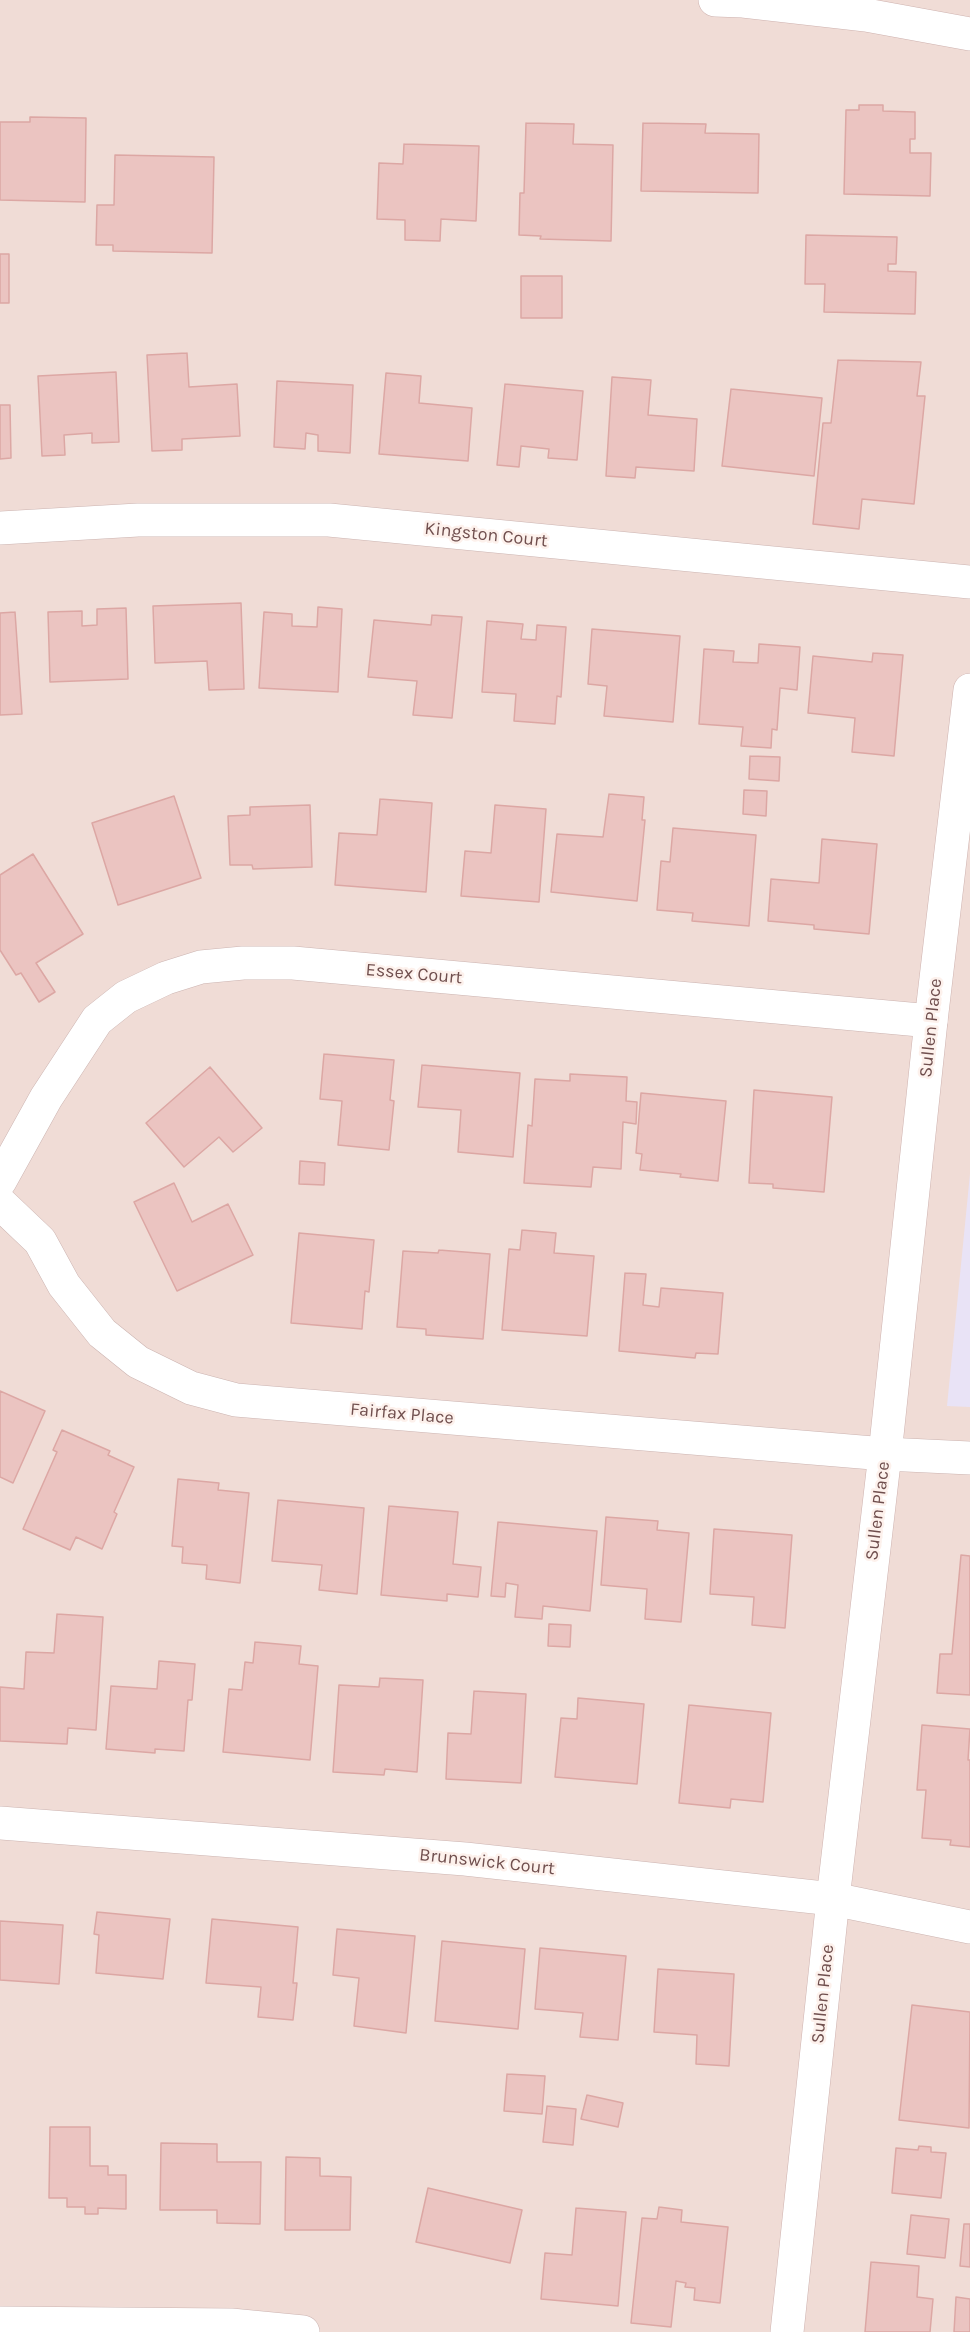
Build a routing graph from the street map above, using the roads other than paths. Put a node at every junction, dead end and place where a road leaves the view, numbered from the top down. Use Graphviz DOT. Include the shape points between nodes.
graph roads {
  1 [pos="714,0"];
  2 [pos="970,34"];
  3 [pos="0,528"];
  4 [pos="970,582"];
  5 [pos="970,690"];
  6 [pos="931,1021"];
  7 [pos="0,1181"];
  8 [pos="0,1203"];
  9 [pos="885,1454"];
  10 [pos="970,1458"];
  11 [pos="0,1823"];
  12 [pos="833,1899"];
  13 [pos="970,1927"];
  14 [pos="0,2323"];
  15 [pos="303,2332"];
  16 [pos="787,2332"];
  1 -- 2 [label="street" via="866,15"];
  3 -- 4 [label="street, Kingston Court" via="138,520 329,520"];
  5 -- 6 [label="street, Sullen Place"];
  6 -- 7 [label="street, Essex Court" via="293,963 201,967 126,997 97,1020 46,1098"];
  6 -- 9 [label="street, Sullen Place"];
  8 -- 9 [label="street, Fairfax Place" via="40,1241 64,1286 102,1333 138,1362 191,1388 236,1400 295,1406"];
  9 -- 10 [label="street, Fairfax Place"];
  9 -- 12 [label="street, Sullen Place"];
  11 -- 12 [label="street, Brunswick Court" via="465,1859"];
  12 -- 13 [label="street, Brunswick Court"];
  12 -- 16 [label="street, Sullen Place"];
  14 -- 15 [label="street" via="231,2325"];
}
